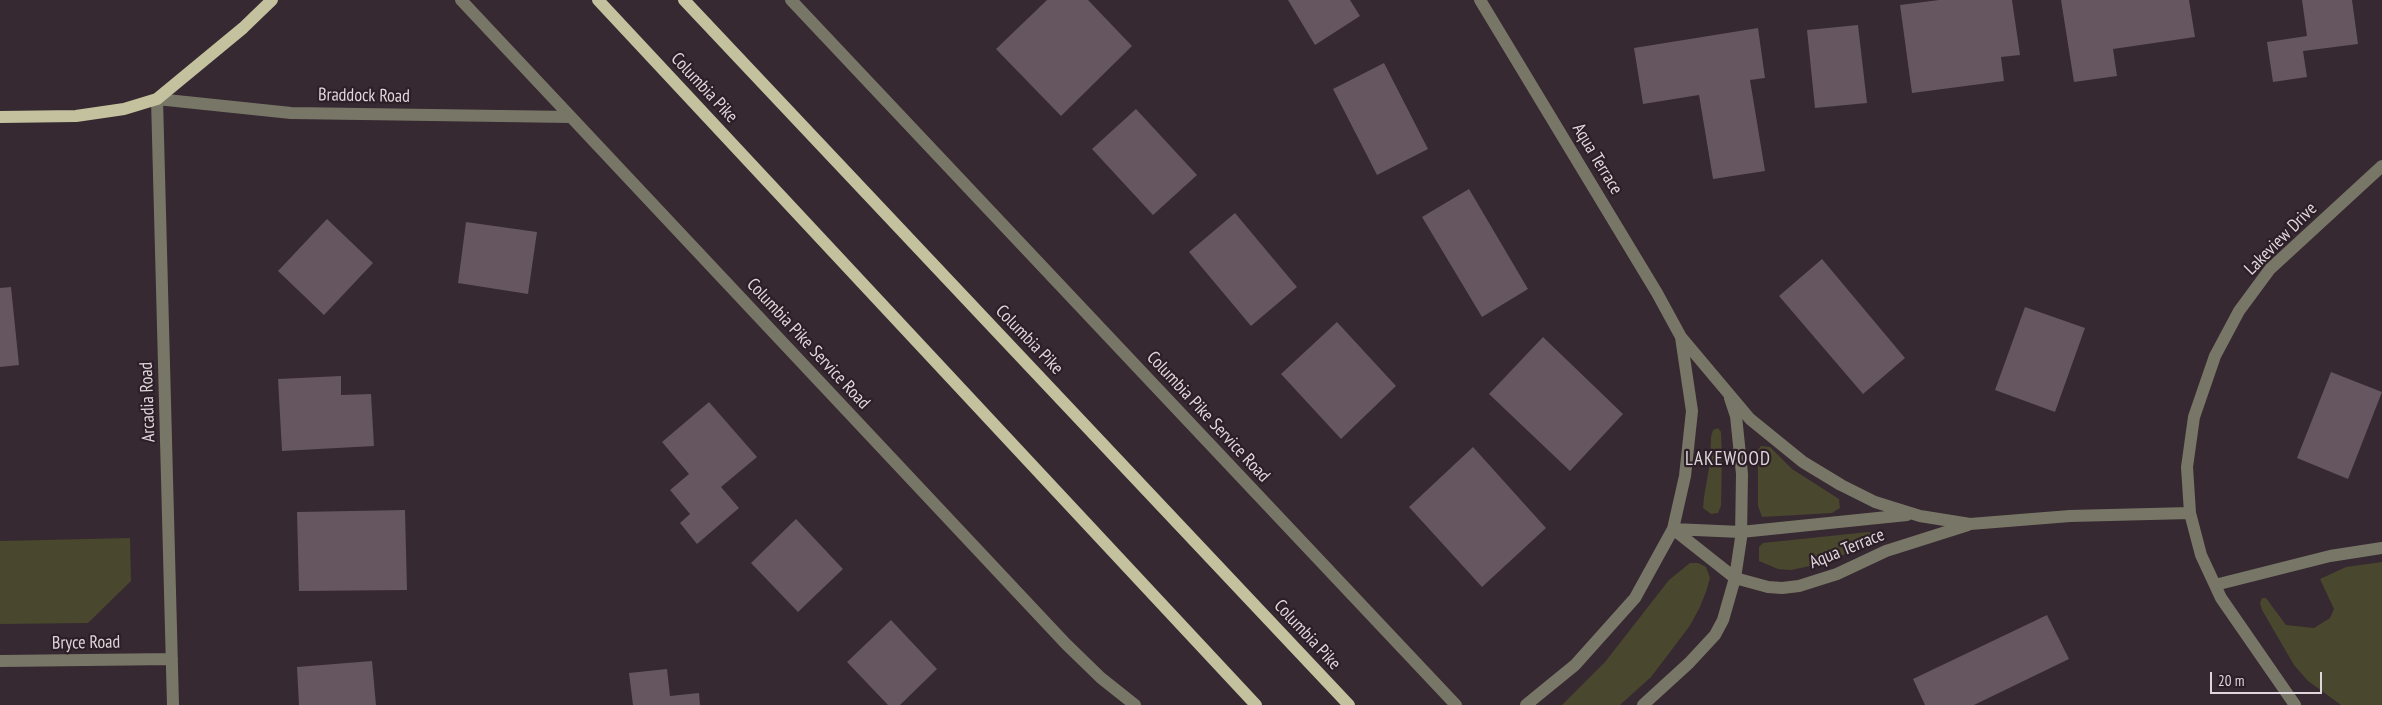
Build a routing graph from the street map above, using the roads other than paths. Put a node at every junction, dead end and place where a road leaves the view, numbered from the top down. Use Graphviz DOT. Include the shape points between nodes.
graph roads {
  1 [pos="272,0"];
  2 [pos="461,0"];
  3 [pos="598,0"];
  4 [pos="684,0"];
  5 [pos="791,0"];
  6 [pos="1480,0"];
  7 [pos="157,99"];
  8 [pos="0,117"];
  9 [pos="571,117"];
  10 [pos="2382,166"];
  11 [pos="1681,337"];
  12 [pos="1729,393"];
  13 [pos="2190,513"];
  14 [pos="1912,514"];
  15 [pos="1970,524"];
  16 [pos="1673,529"];
  17 [pos="1741,532"];
  18 [pos="2382,548"];
  19 [pos="1735,578"];
  20 [pos="2215,585"];
  21 [pos="172,659"];
  22 [pos="0,661"];
  23 [pos="173,705"];
  24 [pos="1135,705"];
  25 [pos="1256,705"];
  26 [pos="1349,705"];
  27 [pos="1456,705"];
  28 [pos="1526,705"];
  29 [pos="1643,705"];
  30 [pos="2295,705"];
  1 -- 7 [label="main road, Braddock Road"];
  2 -- 9 [label="street, Columbia Pike Service Road"];
  3 -- 25 [label="main road, Columbia Pike"];
  4 -- 26 [label="main road, Columbia Pike"];
  5 -- 27 [label="street, Columbia Pike Service Road"];
  6 -- 11 [label="street, Aqua Terrace" via="1658,293"];
  7 -- 8 [label="main road, Braddock Road" via="124,109 76,116"];
  7 -- 9 [label="street, Braddock Road" via="291,113"];
  7 -- 21 [label="street, Arcadia Road"];
  9 -- 24 [label="street, Columbia Pike Service Road" via="1066,644"];
  10 -- 13 [label="street, Lakeview Drive" via="2270,269 2239,311 2215,356 2194,417 2187,467"];
  11 -- 12 [label="street, Aqua Terrace"];
  11 -- 16 [label="street, Aqua Terrace" via="1692,410 1685,476"];
  12 -- 14 [label="street, Aqua Terrace" via="1750,419 1803,462 1875,502"];
  12 -- 17 [label="street, Aqua Terrace" via="1736,416 1742,474"];
  13 -- 15 [label="street, Aqua Terrace" via="2070,516"];
  13 -- 20 [label="street, Lakeview Drive" via="2201,555"];
  14 -- 15 [label="street, Aqua Terrace"];
  14 -- 17 [label="street, Aqua Terrace"];
  15 -- 19 [label="street, Aqua Terrace" via="1886,551 1837,574 1799,586 1768,587"];
  16 -- 17 [label="street, Aqua Terrace"];
  16 -- 19 [label="street, Aqua Terrace"];
  16 -- 28 [label="street, Aqua Terrace" via="1636,598 1575,666"];
  17 -- 19 [label="street, Aqua Terrace"];
  18 -- 20 [label="street" via="2330,556"];
  19 -- 29 [label="street, Aqua Terrace" via="1723,620 1715,634 1690,663"];
  20 -- 30 [label="street, Lakeview Drive"];
  21 -- 22 [label="street, Bryce Road"];
  21 -- 23 [label="street, Arcadia Road"];
}
